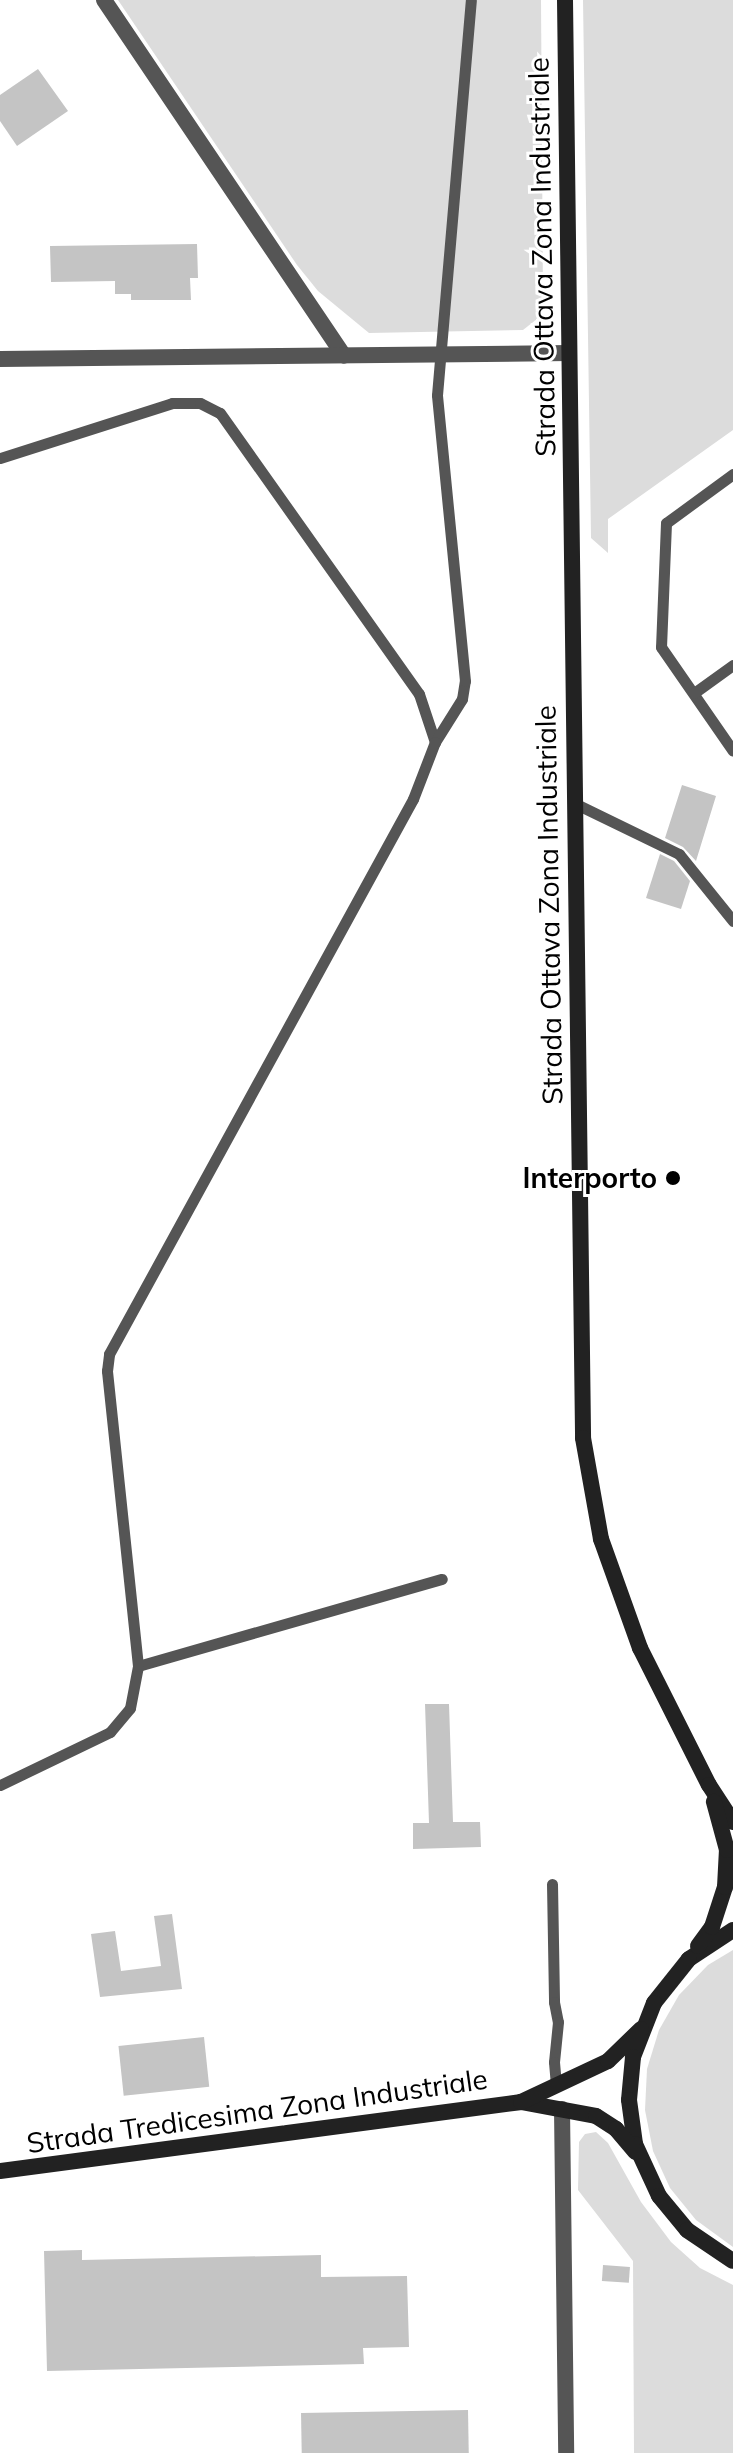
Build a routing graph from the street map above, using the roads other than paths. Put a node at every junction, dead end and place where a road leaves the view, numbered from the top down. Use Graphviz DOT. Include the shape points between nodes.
graph roads {
  1 [pos="104,0"];
  2 [pos="471,0"];
  3 [pos="565,0"];
  4 [pos="569,353"];
  5 [pos="441,355"];
  6 [pos="344,356"];
  7 [pos="0,359"];
  8 [pos="0,458"];
  9 [pos="733,474"];
  10 [pos="733,665"];
  11 [pos="694,693"];
  12 [pos="435,742"];
  13 [pos="733,751"];
  14 [pos="574,803"];
  15 [pos="733,921"];
  16 [pos="442,1579"];
  17 [pos="138,1666"];
  18 [pos="0,1785"];
  19 [pos="709,1785"];
  20 [pos="733,1822"];
  21 [pos="552,1884"];
  22 [pos="733,1930"];
  23 [pos="689,1959"];
  24 [pos="641,2029"];
  25 [pos="556,2086"];
  26 [pos="521,2102"];
  27 [pos="562,2109"];
  28 [pos="640,2157"];
  29 [pos="0,2171"];
  30 [pos="733,2261"];
  31 [pos="566,2453"];
  1 -- 6 [label="street"];
  2 -- 5 [label="lane"];
  3 -- 4 [label="main road, Strada Ottava Zona Industriale"];
  4 -- 5 [label="street"];
  4 -- 14 [label="main road, Strada Ottava Zona Industriale"];
  5 -- 6 [label="street"];
  5 -- 12 [label="lane" via="437,395 465,681 462,699"];
  6 -- 7 [label="street"];
  8 -- 12 [label="lane" via="172,403 200,403 220,413 419,694"];
  9 -- 11 [label="lane" via="666,523 661,647"];
  10 -- 11 [label="lane"];
  11 -- 13 [label="lane"];
  12 -- 17 [label="lane" via="413,799 109,1354"];
  14 -- 15 [label="lane" via="679,854"];
  14 -- 19 [label="main road, Strada Ottava Zona Industriale" via="583,1438 601,1539 630,1621"];
  16 -- 17 [label="lane"];
  17 -- 18 [label="lane" via="130,1708 110,1732"];
  19 -- 20 [label="main road"];
  19 -- 23 [label="main road" via="727,1850 725,1887 712,1927"];
  21 -- 25 [label="lane"];
  22 -- 23 [label="main road"];
  23 -- 24 [label="main road" via="661,1991"];
  24 -- 25 [label="main road" via="608,2061"];
  24 -- 28 [label="main road" via="629,2100"];
  25 -- 26 [label="main road"];
  26 -- 27 [label="main road"];
  26 -- 29 [label="main road, Strada Tredicesima Zona Industriale"];
  27 -- 28 [label="main road" via="606,2122"];
  27 -- 31 [label="street"];
  28 -- 30 [label="main road" via="676,2219"];
}
